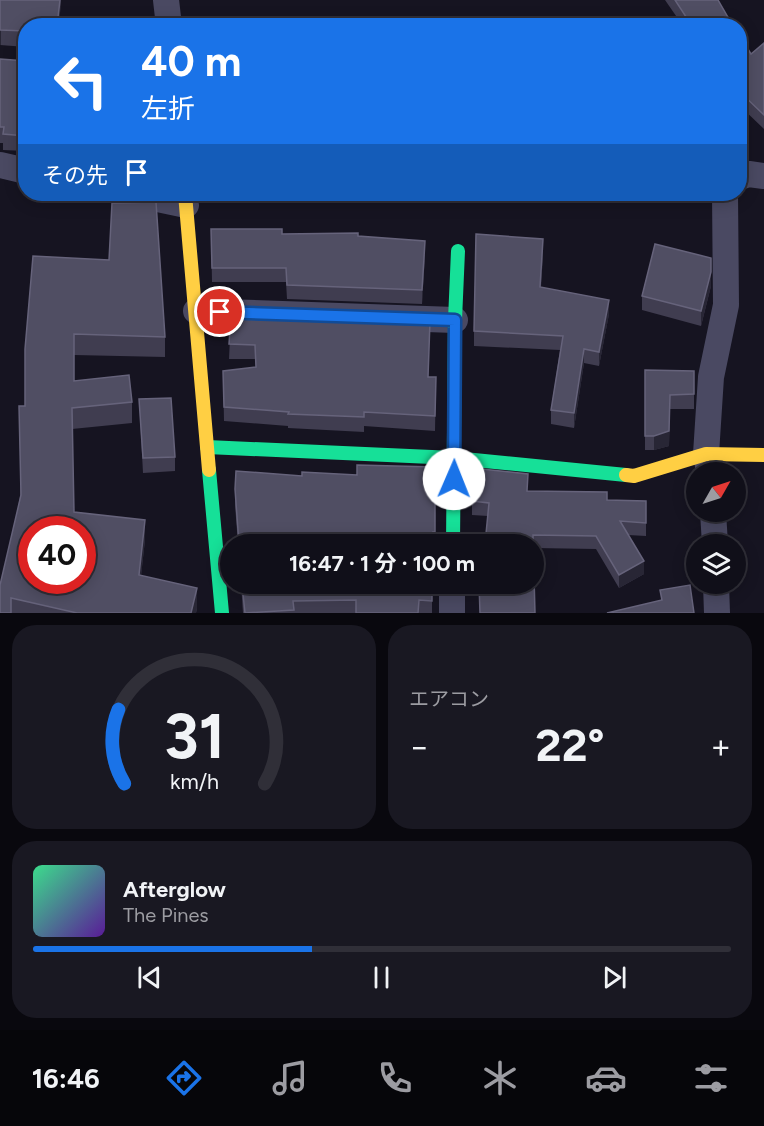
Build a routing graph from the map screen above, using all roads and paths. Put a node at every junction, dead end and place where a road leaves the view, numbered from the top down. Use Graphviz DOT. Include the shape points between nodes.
graph roads {
  1 [pos="166,0"];
  2 [pos="168,18"];
  3 [pos="0,165"];
  4 [pos="18,169"];
  5 [pos="747,175"];
  6 [pos="764,176"];
  7 [pos="186,201"];
  8 [pos="725,201"];
  9 [pos="458,251"];
  10 [pos="196,312"];
  11 [pos="455,320"];
  12 [pos="207,447"];
  13 [pos="764,455"];
  14 [pos="454,458"];
  15 [pos="707,462"];
  16 [pos="714,462"];
  17 [pos="686,467"];
  18 [pos="453,534"];
  19 [pos="452,594"];
  20 [pos="716,594"];
  21 [pos="222,613"];
  22 [pos="452,613"];
  23 [pos="717,613"];
  1 -- 2 [label="street"];
  3 -- 4 [label="street"];
  5 -- 6 [label="street"];
  7 -- 10 [label="street"];
  8 -- 15 [label="street" via="726,305 711,377"];
  9 -- 11 [label="street"];
  10 -- 11 [label="street"];
  10 -- 12 [label="street"];
  11 -- 14 [label="street"];
  12 -- 14 [label="street"];
  12 -- 21 [label="street"];
  13 -- 16 [label="street"];
  14 -- 17 [label="street" via="634,476"];
  14 -- 18 [label="street"];
  19 -- 22 [label="street"];
  20 -- 23 [label="street"];
}
